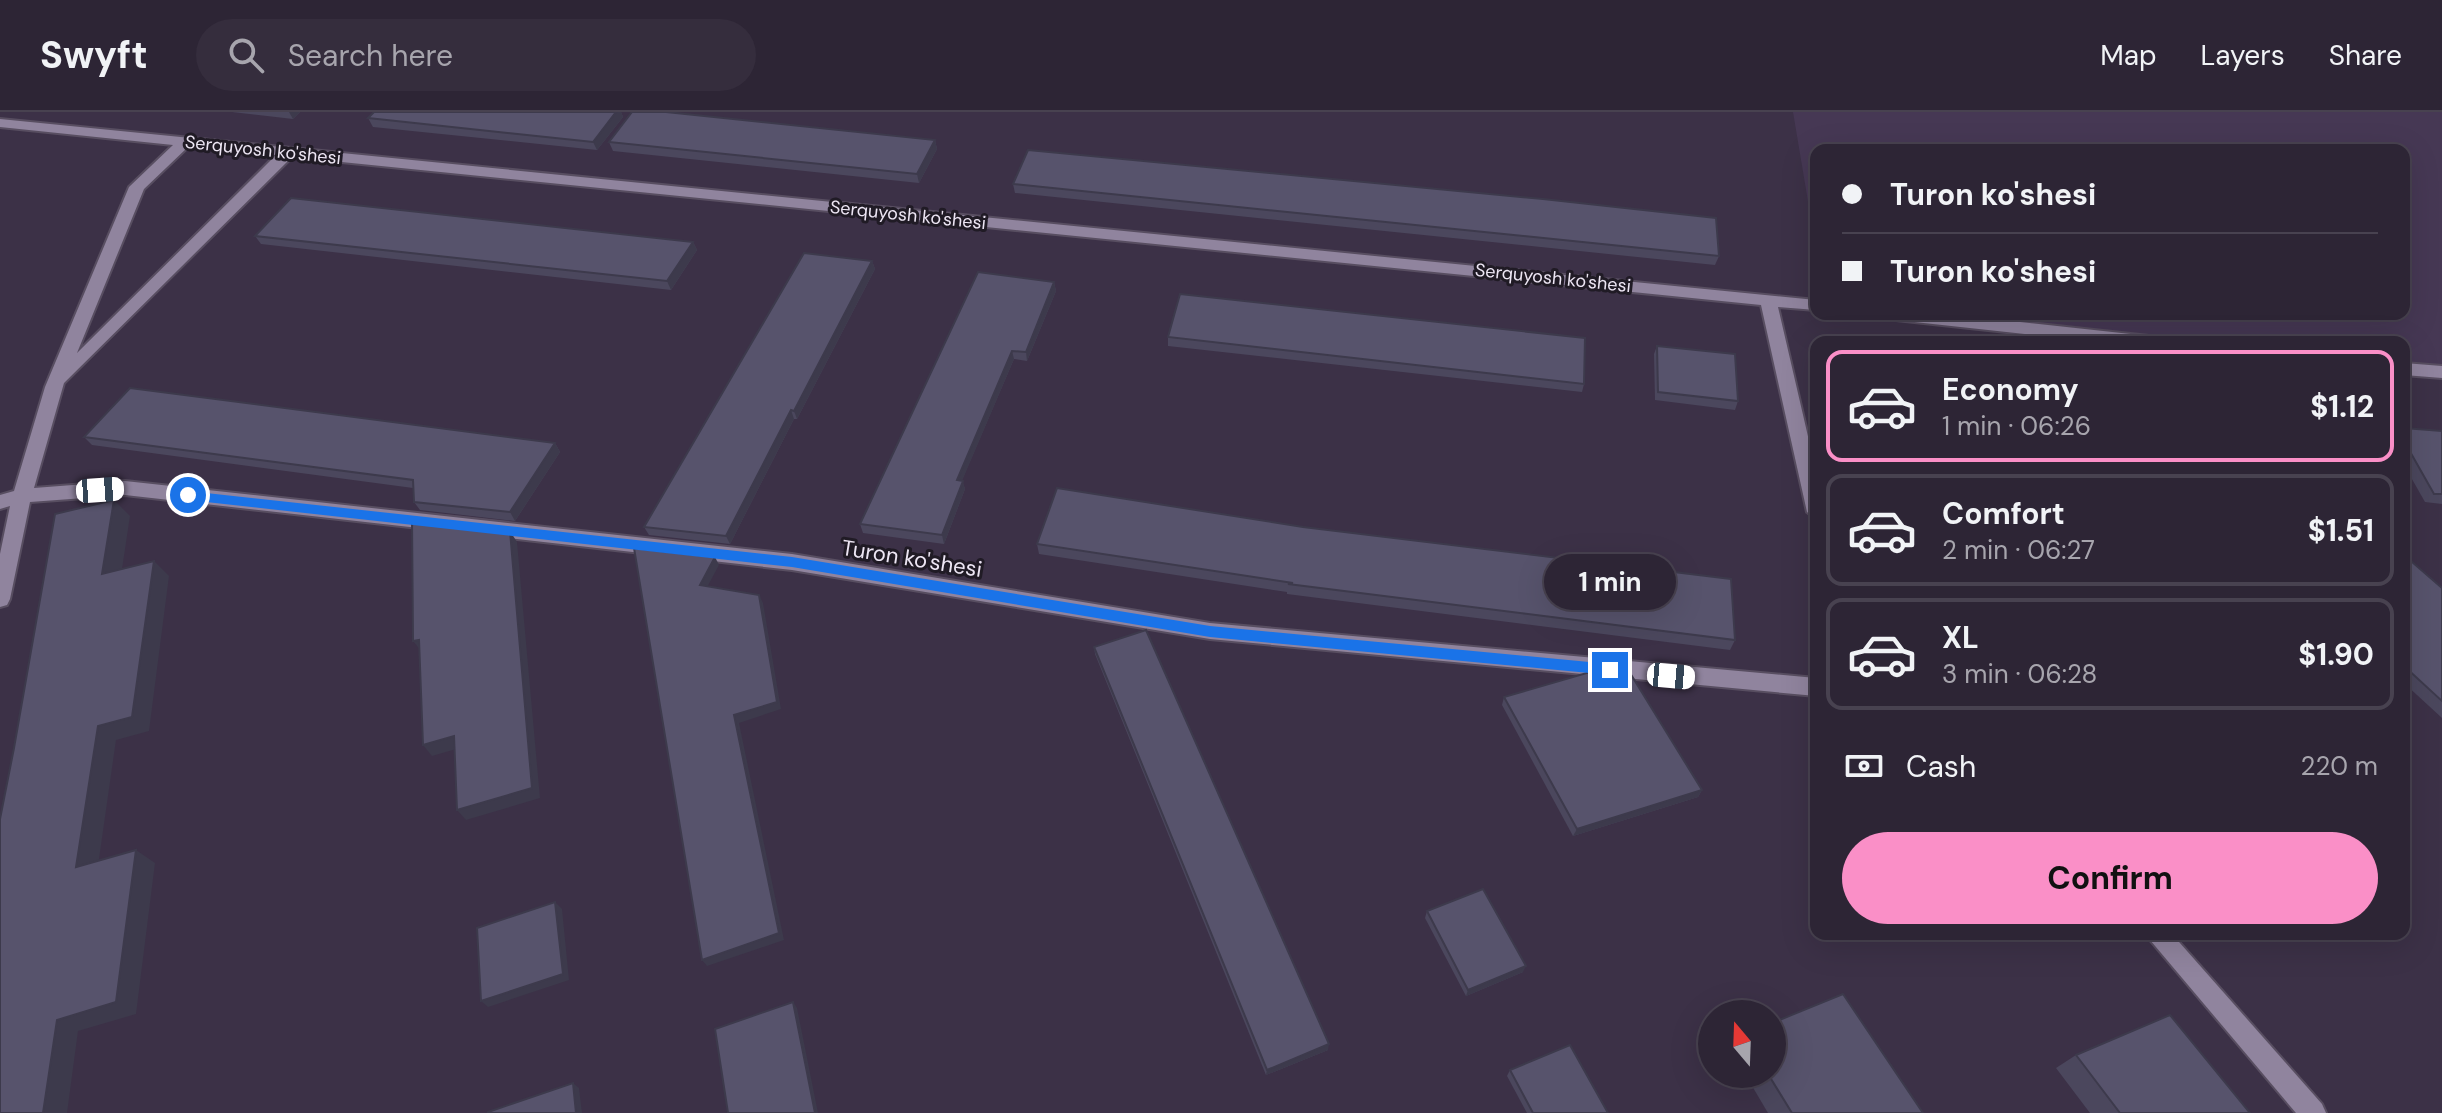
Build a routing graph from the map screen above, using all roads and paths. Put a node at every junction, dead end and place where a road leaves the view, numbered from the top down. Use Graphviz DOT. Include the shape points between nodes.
graph roads {
  1 [pos="0,123"];
  2 [pos="185,142"];
  3 [pos="288,152"];
  4 [pos="1768,300"];
  5 [pos="1810,304"];
  6 [pos="1950,320"];
  7 [pos="2095,336"];
  8 [pos="2410,369"];
  9 [pos="2442,372"];
  10 [pos="54,387"];
  11 [pos="1810,486"];
  12 [pos="22,496"];
  13 [pos="0,502"];
  14 [pos="0,599"];
  15 [pos="1810,686"];
  16 [pos="2162,940"];
  17 [pos="2313,1113"];
  1 -- 2 [label="street, Serquyosh ko'shesi"];
  2 -- 3 [label="street, Serquyosh ko'shesi"];
  2 -- 10 [label="street" via="137,187"];
  3 -- 4 [label="street, Serquyosh ko'shesi"];
  3 -- 10 [label="street"];
  4 -- 5 [label="street, Serquyosh ko'shesi"];
  4 -- 11 [label="street"];
  6 -- 7 [label="street"];
  8 -- 9 [label="street"];
  10 -- 12 [label="street"];
  12 -- 13 [label="street, Turon ko'shesi"];
  12 -- 14 [label="street"];
  12 -- 15 [label="street, Turon ko'shesi" via="125,488 792,562 1210,631"];
  16 -- 17 [label="street"];
}
